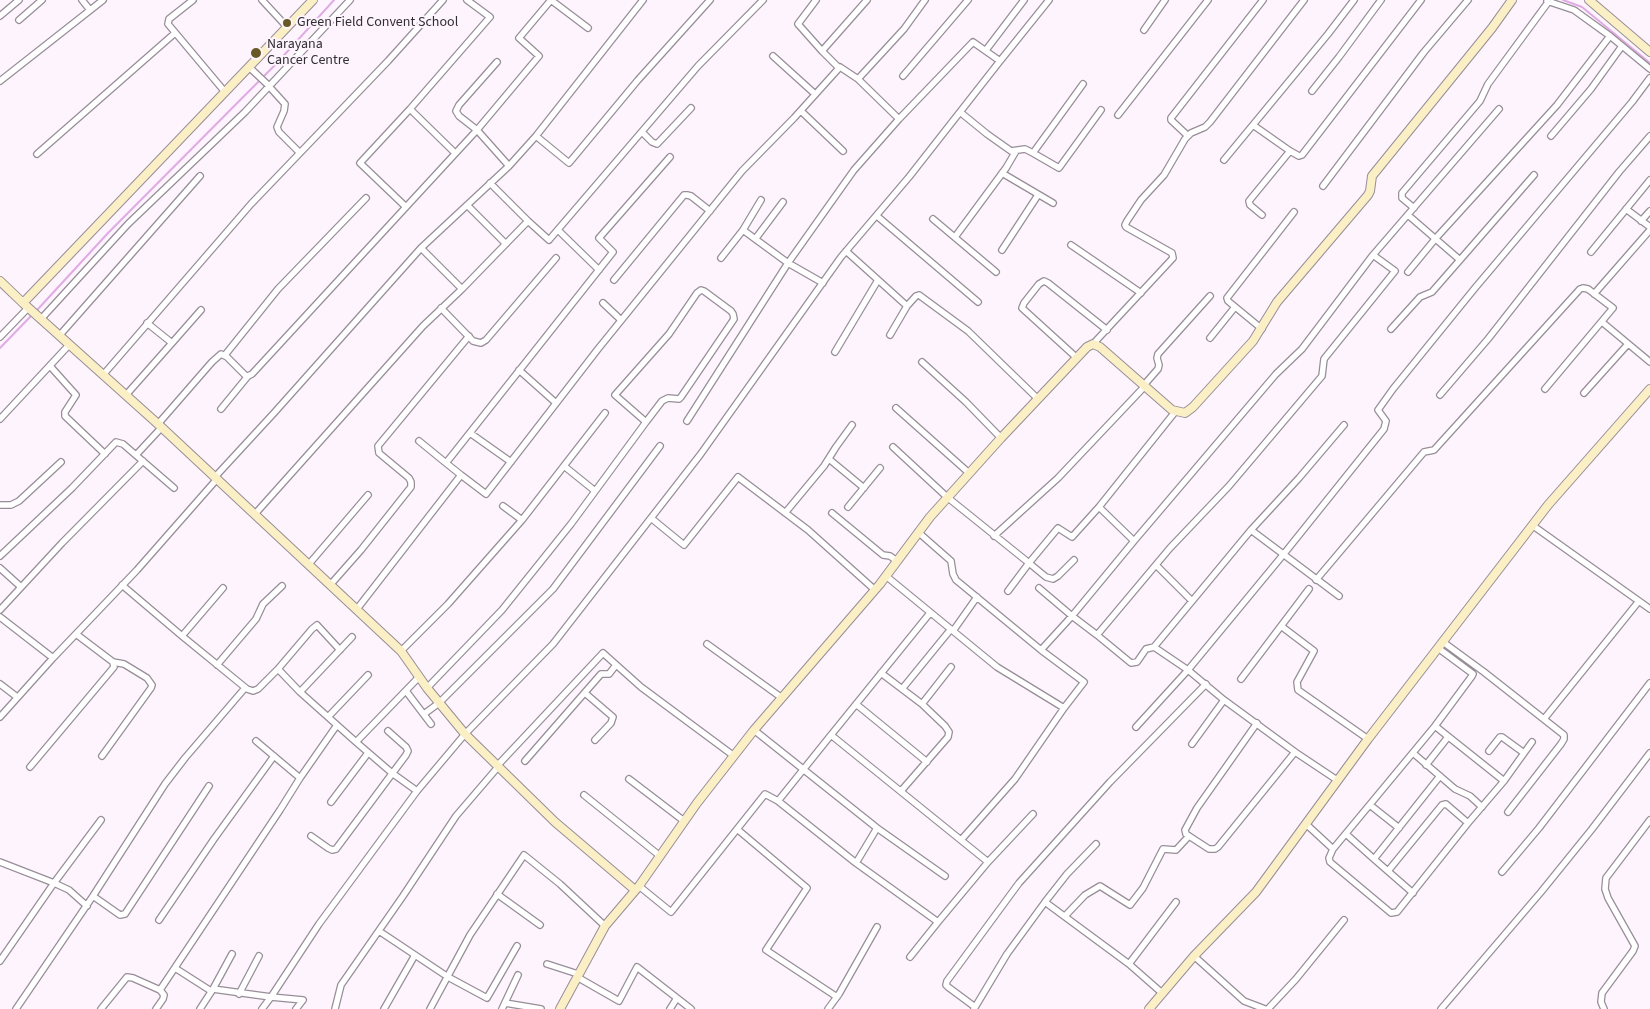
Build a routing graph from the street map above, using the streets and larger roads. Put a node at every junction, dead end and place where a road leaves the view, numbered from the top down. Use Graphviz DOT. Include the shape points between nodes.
graph roads {
  1 [pos="19,0"];
  2 [pos="42,0"];
  3 [pos="82,0"];
  4 [pos="103,0"];
  5 [pos="193,0"];
  6 [pos="262,0"];
  7 [pos="313,0"];
  8 [pos="350,0"];
  9 [pos="443,0"];
  10 [pos="468,0"];
  11 [pos="551,0"];
  12 [pos="643,0"];
  13 [pos="710,0"];
  14 [pos="763,0"];
  15 [pos="816,0"];
  16 [pos="867,0"];
  17 [pos="925,0"];
  18 [pos="968,0"];
  19 [pos="1024,0"];
  20 [pos="1049,0"];
  21 [pos="1165,0"];
  22 [pos="1208,0"];
  23 [pos="1262,0"];
  24 [pos="1304,0"];
  25 [pos="1354,0"];
  26 [pos="1381,0"];
  27 [pos="1421,0"];
  28 [pos="1468,0"];
  29 [pos="1512,0"];
  30 [pos="1547,0"];
  31 [pos="1590,0"];
  32 [pos="90,10"];
  33 [pos="0,16"];
  34 [pos="19,20"];
  35 [pos="288,27"];
  36 [pos="588,28"];
  37 [pos="1144,30"];
  38 [pos="175,33"];
  39 [pos="1610,36"];
  40 [pos="1622,46"];
  41 [pos="822,50"];
  42 [pos="986,50"];
  43 [pos="1650,52"];
  44 [pos="773,56"];
  45 [pos="1000,60"];
  46 [pos="497,62"];
  47 [pos="249,67"];
  48 [pos="839,68"];
  49 [pos="1650,69"];
  50 [pos="903,76"];
  51 [pos="1650,78"];
  52 [pos="858,79"];
  53 [pos="0,81"];
  54 [pos="268,84"];
  55 [pos="1083,84"];
  56 [pos="1312,91"];
  57 [pos="225,92"];
  58 [pos="815,94"];
  59 [pos="691,108"];
  60 [pos="1499,108"];
  61 [pos="410,109"];
  62 [pos="1101,110"];
  63 [pos="801,111"];
  64 [pos="960,112"];
  65 [pos="1118,115"];
  66 [pos="899,119"];
  67 [pos="1253,125"];
  68 [pos="477,130"];
  69 [pos="642,132"];
  70 [pos="536,136"];
  71 [pos="1188,136"];
  72 [pos="1551,136"];
  73 [pos="1650,136"];
  74 [pos="843,151"];
  75 [pos="1016,151"];
  76 [pos="1290,152"];
  77 [pos="300,153"];
  78 [pos="455,153"];
  79 [pos="1033,153"];
  80 [pos="37,154"];
  81 [pos="670,157"];
  82 [pos="1224,160"];
  83 [pos="509,166"];
  84 [pos="1002,173"];
  85 [pos="1534,175"];
  86 [pos="200,176"];
  87 [pos="1650,180"];
  88 [pos="490,183"];
  89 [pos="1324,186"];
  90 [pos="1038,195"];
  91 [pos="366,198"];
  92 [pos="762,200"];
  93 [pos="783,202"];
  94 [pos="1053,203"];
  95 [pos="467,205"];
  96 [pos="406,206"];
  97 [pos="1414,208"];
  98 [pos="1626,209"];
  99 [pos="710,211"];
  100 [pos="1650,211"];
  101 [pos="1294,212"];
  102 [pos="1262,215"];
  103 [pos="1408,215"];
  104 [pos="877,216"];
  105 [pos="933,219"];
  106 [pos="528,221"];
  107 [pos="1641,221"];
  108 [pos="1650,228"];
  109 [pos="558,230"];
  110 [pos="743,230"];
  111 [pos="955,237"];
  112 [pos="756,238"];
  113 [pos="1436,238"];
  114 [pos="506,244"];
  115 [pos="1071,245"];
  116 [pos="422,248"];
  117 [pos="1002,250"];
  118 [pos="846,251"];
  119 [pos="1591,252"];
  120 [pos="1374,256"];
  121 [pos="556,258"];
  122 [pos="722,258"];
  123 [pos="1460,260"];
  124 [pos="788,263"];
  125 [pos="599,270"];
  126 [pos="996,272"];
  127 [pos="1408,272"];
  128 [pos="614,280"];
  129 [pos="878,280"];
  130 [pos="0,281"];
  131 [pos="823,283"];
  132 [pos="462,289"];
  133 [pos="1141,293"];
  134 [pos="1594,294"];
  135 [pos="1210,296"];
  136 [pos="978,302"];
  137 [pos="603,303"];
  138 [pos="26,306"];
  139 [pos="907,306"];
  140 [pos="1236,307"];
  141 [pos="441,308"];
  142 [pos="201,310"];
  143 [pos="41,319"];
  144 [pos="621,320"];
  145 [pos="1602,322"];
  146 [pos="147,323"];
  147 [pos="1262,329"];
  148 [pos="1107,330"];
  149 [pos="1391,330"];
  150 [pos="890,335"];
  151 [pos="59,336"];
  152 [pos="469,336"];
  153 [pos="0,337"];
  154 [pos="1210,338"];
  155 [pos="172,343"];
  156 [pos="1094,344"];
  157 [pos="1628,344"];
  158 [pos="69,345"];
  159 [pos="835,352"];
  160 [pos="224,355"];
  161 [pos="1077,358"];
  162 [pos="922,362"];
  163 [pos="1650,362"];
  164 [pos="50,366"];
  165 [pos="519,370"];
  166 [pos="103,375"];
  167 [pos="248,376"];
  168 [pos="1144,386"];
  169 [pos="1650,388"];
  170 [pos="1545,389"];
  171 [pos="1584,392"];
  172 [pos="126,395"];
  173 [pos="1440,395"];
  174 [pos="1038,400"];
  175 [pos="556,403"];
  176 [pos="896,408"];
  177 [pos="221,409"];
  178 [pos="1176,412"];
  179 [pos="605,413"];
  180 [pos="0,419"];
  181 [pos="687,421"];
  182 [pos="646,422"];
  183 [pos="852,424"];
  184 [pos="1344,424"];
  185 [pos="160,425"];
  186 [pos="470,433"];
  187 [pos="1001,438"];
  188 [pos="419,441"];
  189 [pos="660,446"];
  190 [pos="893,447"];
  191 [pos="105,454"];
  192 [pos="136,455"];
  193 [pos="829,459"];
  194 [pos="143,461"];
  195 [pos="61,462"];
  196 [pos="511,462"];
  197 [pos="446,463"];
  198 [pos="564,466"];
  199 [pos="880,468"];
  200 [pos="969,473"];
  201 [pos="460,475"];
  202 [pos="216,478"];
  203 [pos="174,488"];
  204 [pos="864,488"];
  205 [pos="595,491"];
  206 [pos="368,495"];
  207 [pos="947,497"];
  208 [pos="0,505"];
  209 [pos="503,506"];
  210 [pos="1099,506"];
  211 [pos="848,507"];
  212 [pos="832,512"];
  213 [pos="785,513"];
  214 [pos="255,514"];
  215 [pos="651,518"];
  216 [pos="522,520"];
  217 [pos="1532,525"];
  218 [pos="1251,530"];
  219 [pos="918,532"];
  220 [pos="994,536"];
  221 [pos="1134,541"];
  222 [pos="1283,555"];
  223 [pos="0,556"];
  224 [pos="1074,560"];
  225 [pos="897,562"];
  226 [pos="1029,563"];
  227 [pos="309,564"];
  228 [pos="1156,565"];
  229 [pos="0,568"];
  230 [pos="886,576"];
  231 [pos="1316,580"];
  232 [pos="330,584"];
  233 [pos="122,585"];
  234 [pos="282,586"];
  235 [pos="21,587"];
  236 [pos="223,588"];
  237 [pos="1039,588"];
  238 [pos="1309,589"];
  239 [pos="875,590"];
  240 [pos="1008,591"];
  241 [pos="1339,596"];
  242 [pos="977,597"];
  243 [pos="1192,601"];
  244 [pos="1639,601"];
  245 [pos="357,609"];
  246 [pos="1650,609"];
  247 [pos="0,610"];
  248 [pos="930,612"];
  249 [pos="1072,616"];
  250 [pos="0,617"];
  251 [pos="1281,626"];
  252 [pos="952,630"];
  253 [pos="76,634"];
  254 [pos="1097,634"];
  255 [pos="182,636"];
  256 [pos="352,637"];
  257 [pos="708,644"];
  258 [pos="1440,645"];
  259 [pos="1154,647"];
  260 [pos="340,650"];
  261 [pos="1040,650"];
  262 [pos="401,651"];
  263 [pos="52,658"];
  264 [pos="113,662"];
  265 [pos="217,665"];
  266 [pos="616,665"];
  267 [pos="951,667"];
  268 [pos="278,668"];
  269 [pos="1188,670"];
  270 [pos="881,673"];
  271 [pos="368,675"];
  272 [pos="419,678"];
  273 [pos="1241,679"];
  274 [pos="1650,682"];
  275 [pos="0,684"];
  276 [pos="1206,684"];
  277 [pos="245,688"];
  278 [pos="427,688"];
  279 [pos="902,688"];
  280 [pos="406,691"];
  281 [pos="300,692"];
  282 [pos="585,693"];
  283 [pos="17,696"];
  284 [pos="782,698"];
  285 [pos="1224,700"];
  286 [pos="439,703"];
  287 [pos="856,704"];
  288 [pos="922,704"];
  289 [pos="1064,708"];
  290 [pos="424,714"];
  291 [pos="0,717"];
  292 [pos="328,717"];
  293 [pos="1544,719"];
  294 [pos="1258,723"];
  295 [pos="430,724"];
  296 [pos="338,725"];
  297 [pos="1435,726"];
  298 [pos="1136,727"];
  299 [pos="754,730"];
  300 [pos="388,731"];
  301 [pos="465,734"];
  302 [pos="831,735"];
  303 [pos="1448,737"];
  304 [pos="1368,739"];
  305 [pos="595,740"];
  306 [pos="256,741"];
  307 [pos="356,742"];
  308 [pos="1532,742"];
  309 [pos="1192,744"];
  310 [pos="1489,751"];
  311 [pos="1296,752"];
  312 [pos="368,753"];
  313 [pos="1412,753"];
  314 [pos="1524,753"];
  315 [pos="1650,753"];
  316 [pos="102,756"];
  317 [pos="274,756"];
  318 [pos="734,756"];
  319 [pos="525,761"];
  320 [pos="927,762"];
  321 [pos="1426,765"];
  322 [pos="30,766"];
  323 [pos="498,767"];
  324 [pos="803,769"];
  325 [pos="392,773"];
  326 [pos="1440,776"];
  327 [pos="300,778"];
  328 [pos="629,778"];
  329 [pos="1337,780"];
  330 [pos="1504,781"];
  331 [pos="209,786"];
  332 [pos="417,791"];
  333 [pos="901,792"];
  334 [pos="584,794"];
  335 [pos="778,801"];
  336 [pos="331,802"];
  337 [pos="1370,805"];
  338 [pos="1482,807"];
  339 [pos="1508,812"];
  340 [pos="1033,814"];
  341 [pos="102,820"];
  342 [pos="1650,820"];
  343 [pos="684,821"];
  344 [pos="1468,823"];
  345 [pos="1306,824"];
  346 [pos="877,828"];
  347 [pos="1399,828"];
  348 [pos="737,830"];
  349 [pos="1346,834"];
  350 [pos="311,836"];
  351 [pos="1189,836"];
  352 [pos="961,840"];
  353 [pos="1096,844"];
  354 [pos="1333,849"];
  355 [pos="660,856"];
  356 [pos="1374,859"];
  357 [pos="0,862"];
  358 [pos="988,862"];
  359 [pos="856,863"];
  360 [pos="1388,871"];
  361 [pos="1502,872"];
  362 [pos="945,876"];
  363 [pos="54,883"];
  364 [pos="637,888"];
  365 [pos="1413,893"];
  366 [pos="498,894"];
  367 [pos="90,901"];
  368 [pos="1046,902"];
  369 [pos="1176,902"];
  370 [pos="1064,916"];
  371 [pos="159,920"];
  372 [pos="1344,920"];
  373 [pos="938,922"];
  374 [pos="540,925"];
  375 [pos="605,926"];
  376 [pos="877,927"];
  377 [pos="379,931"];
  378 [pos="517,946"];
  379 [pos="232,954"];
  380 [pos="415,955"];
  381 [pos="259,956"];
  382 [pos="1194,956"];
  383 [pos="910,957"];
  384 [pos="0,961"];
  385 [pos="547,964"];
  386 [pos="1129,964"];
  387 [pos="175,968"];
  388 [pos="518,975"];
  389 [pos="578,975"];
  390 [pos="448,977"];
  391 [pos="160,990"];
  392 [pos="212,990"];
  393 [pos="1162,993"];
  394 [pos="239,994"];
  395 [pos="271,997"];
  396 [pos="837,997"];
  397 [pos="678,998"];
  398 [pos="503,1006"];
  399 [pos="974,1008"];
  400 [pos="16,1009"];
  401 [pos="101,1009"];
  402 [pos="156,1009"];
  403 [pos="200,1009"];
  404 [pos="262,1009"];
  405 [pos="296,1009"];
  406 [pos="336,1009"];
  407 [pos="384,1009"];
  408 [pos="430,1009"];
  409 [pos="541,1009"];
  410 [pos="560,1009"];
  411 [pos="670,1009"];
  412 [pos="690,1009"];
  413 [pos="828,1009"];
  414 [pos="1149,1009"];
  415 [pos="1266,1009"];
  416 [pos="1441,1009"];
  417 [pos="1604,1009"];
  1 -- 33 [label="street"];
  2 -- 34 [label="street"];
  3 -- 32 [label="street"];
  4 -- 32 [label="street"];
  5 -- 38 [label="street" via="168,20"];
  6 -- 35 [label="street"];
  7 -- 35 [label="street"];
  8 -- 54 [label="street"];
  9 -- 77 [label="street"];
  10 -- 61 [label="street" via="490,17"];
  11 -- 36 [label="street"];
  11 -- 68 [label="street" via="519,38 539,56"];
  12 -- 70 [label="street"];
  13 -- 70 [label="street" via="568,163"];
  14 -- 69 [label="street" via="698,66"];
  15 -- 41 [label="street" via="798,24"];
  16 -- 41 [label="street"];
  17 -- 52 [label="street" via="904,29"];
  18 -- 50 [label="street"];
  19 -- 42 [label="street"];
  20 -- 45 [label="street"];
  21 -- 37 [label="street"];
  22 -- 65 [label="street"];
  23 -- 71 [label="street" via="1172,116 1171,120"];
  24 -- 71 [label="street" via="1210,122"];
  25 -- 67 [label="street"];
  26 -- 56 [label="street"];
  27 -- 76 [label="street" via="1304,152 1298,156"];
  28 -- 89 [label="street" via="1424,52"];
  29 -- 147 [label="street" via="1372,176 1368,195 1277,302"];
  30 -- 39 [label="street" via="1574,10"];
  30 -- 97 [label="street" via="1488,84 1480,101 1402,193 1402,198"];
  31 -- 43 [label="street"];
  32 -- 53 [label="street"];
  35 -- 47 [label="street"];
  38 -- 57 [label="street"];
  38 -- 80 [label="street"];
  39 -- 40 [label="street"];
  39 -- 113 [label="street" via="1557,105"];
  40 -- 49 [label="street"];
  40 -- 72 [label="street"];
  41 -- 48 [label="street"];
  42 -- 45 [label="street"];
  42 -- 66 [label="street" via="973,42"];
  44 -- 58 [label="street"];
  45 -- 64 [label="street"];
  46 -- 68 [label="street" via="456,111"];
  47 -- 54 [label="street"];
  47 -- 57 [label="street"];
  48 -- 52 [label="street"];
  48 -- 58 [label="street"];
  51 -- 222 [label="street" via="1392,389 1378,410 1386,421 1384,428"];
  52 -- 66 [label="street"];
  54 -- 77 [label="street" via="285,106 277,129"];
  54 -- 143 [label="street" via="128,224"];
  55 -- 79 [label="street"];
  57 -- 138 [label="street"];
  58 -- 63 [label="street"];
  59 -- 69 [label="street" via="657,144"];
  60 -- 97 [label="street"];
  61 -- 78 [label="street"];
  61 -- 96 [label="street" via="360,163"];
  62 -- 79 [label="street" via="1059,168"];
  63 -- 74 [label="street"];
  63 -- 99 [label="street" via="742,172"];
  64 -- 75 [label="street" via="1011,151"];
  64 -- 104 [label="street"];
  66 -- 124 [label="street" via="854,170"];
  67 -- 76 [label="street"];
  67 -- 82 [label="street"];
  68 -- 78 [label="street"];
  68 -- 83 [label="street"];
  69 -- 109 [label="street"];
  70 -- 83 [label="street"];
  71 -- 133 [label="street" via="1164,175 1141,200 1126,223 1126,227 1174,257"];
  73 -- 173 [label="street"];
  75 -- 79 [label="street" via="1023,149"];
  75 -- 84 [label="street"];
  76 -- 102 [label="street" via="1249,201"];
  77 -- 146 [label="street"];
  78 -- 96 [label="street"];
  81 -- 125 [label="street" via="599,238 613,252"];
  83 -- 88 [label="street"];
  84 -- 90 [label="street"];
  84 -- 111 [label="street"];
  85 -- 123 [label="street"];
  86 -- 151 [label="street"];
  87 -- 98 [label="street"];
  88 -- 95 [label="street"];
  88 -- 106 [label="street"];
  90 -- 94 [label="street"];
  90 -- 117 [label="street"];
  91 -- 160 [label="street" via="278,290"];
  92 -- 110 [label="street"];
  93 -- 112 [label="street"];
  95 -- 114 [label="street"];
  95 -- 116 [label="street"];
  96 -- 167 [label="street"];
  97 -- 103 [label="street"];
  98 -- 107 [label="street"];
  98 -- 119 [label="street"];
  99 -- 128 [label="street" via="691,196 684,195"];
  99 -- 144 [label="street"];
  100 -- 107 [label="street"];
  101 -- 140 [label="street" via="1228,297 1227,300"];
  103 -- 113 [label="street"];
  103 -- 120 [label="street"];
  104 -- 118 [label="street"];
  104 -- 136 [label="street"];
  105 -- 111 [label="street"];
  106 -- 109 [label="street" via="550,240"];
  106 -- 114 [label="street"];
  107 -- 108 [label="street"];
  108 -- 134 [label="street"];
  109 -- 125 [label="street"];
  110 -- 112 [label="street"];
  110 -- 122 [label="street"];
  111 -- 126 [label="street"];
  112 -- 124 [label="street"];
  113 -- 123 [label="street"];
  113 -- 127 [label="street"];
  114 -- 132 [label="street"];
  115 -- 133 [label="street"];
  116 -- 132 [label="street"];
  116 -- 202 [label="street"];
  118 -- 129 [label="street"];
  118 -- 131 [label="street"];
  120 -- 221 [label="street" via="1302,349 1276,374"];
  120 -- 228 [label="street" via="1395,271 1324,359 1322,376 1229,486"];
  121 -- 152 [label="street" via="484,342 476,342"];
  123 -- 149 [label="street" via="1432,292 1420,297"];
  124 -- 131 [label="street"];
  124 -- 181 [label="street"];
  125 -- 165 [label="street"];
  129 -- 139 [label="street"];
  129 -- 159 [label="street"];
  130 -- 138 [label="street"];
  131 -- 215 [label="street" via="700,456"];
  132 -- 141 [label="street"];
  133 -- 148 [label="street"];
  134 -- 145 [label="street" via="1613,308"];
  134 -- 231 [label="street" via="1585,288 1580,290 1434,450 1424,452"];
  135 -- 168 [label="street" via="1158,354 1158,368"];
  137 -- 144 [label="street"];
  138 -- 143 [label="street"];
  138 -- 153 [label="street"];
  139 -- 150 [label="street"];
  139 -- 174 [label="street" via="917,295 929,301 968,331"];
  140 -- 147 [label="street"];
  140 -- 154 [label="street"];
  141 -- 152 [label="street"];
  141 -- 214 [label="street"];
  142 -- 155 [label="street"];
  143 -- 151 [label="street"];
  144 -- 175 [label="street"];
  145 -- 157 [label="street"];
  145 -- 170 [label="street"];
  146 -- 155 [label="street"];
  146 -- 166 [label="street"];
  147 -- 178 [label="street" via="1192,408 1185,413"];
  148 -- 156 [label="street"];
  148 -- 161 [label="street" via="1048,283 1039,284 1022,308"];
  151 -- 158 [label="street"];
  152 -- 232 [label="street" via="378,446 379,453 409,478 411,487"];
  155 -- 172 [label="street"];
  156 -- 161 [label="street"];
  156 -- 168 [label="street"];
  157 -- 163 [label="street"];
  157 -- 171 [label="street"];
  158 -- 164 [label="street"];
  158 -- 166 [label="street"];
  160 -- 167 [label="street"];
  160 -- 185 [label="street" via="212,362"];
  161 -- 174 [label="street"];
  162 -- 187 [label="street"];
  164 -- 180 [label="street"];
  164 -- 191 [label="street" via="76,395 65,416"];
  165 -- 175 [label="street"];
  165 -- 186 [label="street"];
  166 -- 172 [label="street"];
  167 -- 177 [label="street"];
  168 -- 178 [label="street"];
  168 -- 220 [label="street" via="1058,478"];
  169 -- 217 [label="street"];
  172 -- 185 [label="street"];
  174 -- 187 [label="street"];
  175 -- 196 [label="street"];
  176 -- 200 [label="street"];
  178 -- 210 [label="street"];
  179 -- 198 [label="street"];
  182 -- 182 [label="street" via="615,395 669,334 697,293 704,291 731,311 734,319 681,397 665,399"];
  182 -- 205 [label="street"];
  183 -- 193 [label="street"];
  184 -- 218 [label="street"];
  185 -- 192 [label="street"];
  185 -- 202 [label="street"];
  186 -- 196 [label="street"];
  186 -- 197 [label="street"];
  187 -- 200 [label="street"];
  188 -- 197 [label="street"];
  189 -- 286 [label="street" via="553,589"];
  190 -- 207 [label="street"];
  191 -- 192 [label="street" via="118,441"];
  191 -- 223 [label="street"];
  192 -- 194 [label="street"];
  193 -- 204 [label="street"];
  193 -- 213 [label="street"];
  194 -- 203 [label="street"];
  194 -- 235 [label="street"];
  195 -- 208 [label="street" via="19,501"];
  196 -- 201 [label="street" via="486,494"];
  197 -- 201 [label="street"];
  198 -- 205 [label="street"];
  198 -- 216 [label="street"];
  199 -- 204 [label="street"];
  200 -- 207 [label="street"];
  201 -- 245 [label="street"];
  202 -- 214 [label="street"];
  202 -- 233 [label="street"];
  204 -- 211 [label="street"];
  205 -- 278 [label="street" via="502,610"];
  206 -- 227 [label="street"];
  207 -- 219 [label="street"];
  207 -- 220 [label="street"];
  209 -- 216 [label="street"];
  210 -- 221 [label="street"];
  210 -- 226 [label="street" via="1072,537 1058,528"];
  212 -- 225 [label="street" via="883,555"];
  213 -- 215 [label="street" via="738,477 684,545"];
  213 -- 239 [label="street"];
  214 -- 227 [label="street"];
  215 -- 301 [label="street" via="553,644"];
  216 -- 262 [label="street" via="448,604"];
  217 -- 244 [label="street"];
  217 -- 258 [label="street"];
  218 -- 222 [label="street"];
  218 -- 243 [label="street"];
  219 -- 225 [label="street"];
  219 -- 242 [label="street" via="949,558 954,577"];
  220 -- 226 [label="street"];
  221 -- 249 [label="street"];
  222 -- 231 [label="street"];
  222 -- 269 [label="street"];
  224 -- 226 [label="street" via="1053,579"];
  225 -- 230 [label="street"];
  226 -- 240 [label="street"];
  227 -- 232 [label="street"];
  228 -- 243 [label="street"];
  228 -- 254 [label="street"];
  229 -- 235 [label="street"];
  230 -- 239 [label="street"];
  230 -- 248 [label="street"];
  231 -- 241 [label="street"];
  232 -- 245 [label="street"];
  233 -- 253 [label="street"];
  233 -- 255 [label="street"];
  234 -- 265 [label="street" via="263,604 256,619"];
  235 -- 247 [label="street"];
  236 -- 255 [label="street"];
  237 -- 249 [label="street"];
  238 -- 251 [label="street"];
  239 -- 284 [label="street"];
  242 -- 252 [label="street"];
  242 -- 261 [label="street"];
  243 -- 259 [label="street"];
  244 -- 246 [label="street"];
  244 -- 293 [label="street"];
  245 -- 262 [label="street"];
  248 -- 252 [label="street"];
  248 -- 270 [label="street"];
  249 -- 254 [label="street"];
  249 -- 261 [label="street"];
  250 -- 263 [label="street"];
  251 -- 273 [label="street"];
  251 -- 304 [label="street" via="1314,651 1296,682 1298,690"];
  252 -- 279 [label="street"];
  252 -- 289 [label="street" via="997,667"];
  253 -- 263 [label="street"];
  253 -- 264 [label="street"];
  254 -- 259 [label="street" via="1131,663 1137,662 1146,649"];
  255 -- 265 [label="street"];
  256 -- 260 [label="street"];
  257 -- 284 [label="street"];
  258 -- 293 [label="street"];
  258 -- 297 [label="street" via="1473,674"];
  258 -- 304 [label="street"];
  259 -- 269 [label="street"];
  260 -- 268 [label="street" via="316,626"];
  260 -- 281 [label="street"];
  261 -- 289 [label="street" via="1084,682"];
  262 -- 272 [label="street"];
  263 -- 283 [label="street"];
  264 -- 316 [label="street" via="124,664 152,684"];
  264 -- 322 [label="street" via="113,669"];
  265 -- 277 [label="street"];
  266 -- 282 [label="street" via="609,674 601,674"];
  266 -- 318 [label="street"];
  266 -- 323 [label="street" via="603,653"];
  267 -- 288 [label="street"];
  268 -- 277 [label="street" via="256,691"];
  268 -- 281 [label="street"];
  269 -- 276 [label="street"];
  269 -- 298 [label="street"];
  270 -- 279 [label="street"];
  270 -- 287 [label="street"];
  271 -- 292 [label="street"];
  272 -- 278 [label="street"];
  272 -- 280 [label="street"];
  274 -- 361 [label="street"];
  275 -- 283 [label="street"];
  276 -- 285 [label="street"];
  276 -- 399 [label="street" via="1110,782 1019,882 947,981 948,987"];
  277 -- 367 [label="street" via="165,784"];
  278 -- 286 [label="street"];
  279 -- 288 [label="street"];
  280 -- 290 [label="street"];
  280 -- 307 [label="street"];
  281 -- 292 [label="street"];
  282 -- 305 [label="street" via="612,718 611,724"];
  282 -- 319 [label="street"];
  283 -- 291 [label="street"];
  284 -- 299 [label="street"];
  285 -- 294 [label="street"];
  285 -- 309 [label="street"];
  286 -- 290 [label="street"];
  286 -- 301 [label="street"];
  287 -- 302 [label="street"];
  287 -- 320 [label="street"];
  288 -- 320 [label="street" via="949,732"];
  289 -- 352 [label="street" via="1015,779"];
  290 -- 295 [label="street"];
  292 -- 296 [label="street"];
  293 -- 339 [label="street" via="1562,733 1564,739"];
  294 -- 311 [label="street"];
  294 -- 351 [label="street" via="1198,808 1185,830"];
  296 -- 307 [label="street"];
  296 -- 327 [label="street"];
  297 -- 303 [label="street"];
  297 -- 313 [label="street"];
  299 -- 318 [label="street"];
  299 -- 324 [label="street"];
  300 -- 325 [label="street" via="408,749"];
  301 -- 323 [label="street"];
  301 -- 332 [label="street"];
  302 -- 324 [label="street"];
  302 -- 333 [label="street"];
  303 -- 321 [label="street"];
  303 -- 330 [label="street"];
  304 -- 329 [label="street"];
  306 -- 317 [label="street"];
  307 -- 312 [label="street"];
  308 -- 314 [label="street"];
  310 -- 314 [label="street" via="1502,737"];
  311 -- 329 [label="street"];
  311 -- 351 [label="street" via="1218,847 1209,849"];
  312 -- 325 [label="street"];
  312 -- 336 [label="street"];
  313 -- 321 [label="street"];
  313 -- 337 [label="street"];
  314 -- 330 [label="street"];
  315 -- 416 [label="street" via="1541,892"];
  317 -- 327 [label="street"];
  317 -- 371 [label="street"];
  318 -- 343 [label="street"];
  320 -- 333 [label="street"];
  321 -- 326 [label="street"];
  323 -- 364 [label="street" via="556,822"];
  323 -- 377 [label="street" via="456,816"];
  324 -- 335 [label="street"];
  324 -- 346 [label="street"];
  325 -- 332 [label="street"];
  325 -- 350 [label="street" via="336,849 330,850"];
  326 -- 338 [label="street"];
  326 -- 347 [label="street"];
  327 -- 387 [label="street"];
  328 -- 343 [label="street"];
  329 -- 345 [label="street"];
  330 -- 338 [label="street"];
  331 -- 367 [label="street" via="124,914"];
  332 -- 395 [label="street" via="319,924"];
  333 -- 352 [label="street"];
  334 -- 355 [label="street"];
  335 -- 348 [label="street" via="765,794"];
  335 -- 359 [label="street"];
  337 -- 347 [label="street"];
  337 -- 349 [label="street"];
  338 -- 344 [label="street"];
  340 -- 358 [label="street"];
  341 -- 363 [label="street"];
  342 -- 417 [label="street" via="1606,878 1608,898 1635,946 1602,993"];
  343 -- 355 [label="street"];
  344 -- 360 [label="street" via="1446,804 1442,805"];
  344 -- 365 [label="street"];
  345 -- 354 [label="street"];
  345 -- 382 [label="street" via="1256,892"];
  346 -- 359 [label="street"];
  346 -- 362 [label="street"];
  347 -- 356 [label="street"];
  348 -- 364 [label="street" via="671,912"];
  348 -- 396 [label="street" via="807,888 766,950"];
  349 -- 354 [label="street"];
  349 -- 356 [label="street"];
  351 -- 370 [label="street" via="1176,850 1163,849 1143,888 1130,905 1100,886 1092,889"];
  352 -- 358 [label="street"];
  353 -- 368 [label="street"];
  354 -- 365 [label="street" via="1328,858 1330,862 1392,913 1397,912"];
  355 -- 364 [label="street"];
  356 -- 360 [label="street"];
  357 -- 363 [label="street"];
  358 -- 373 [label="street"];
  359 -- 373 [label="street"];
  360 -- 365 [label="street"];
  363 -- 367 [label="street"];
  363 -- 384 [label="street"];
  364 -- 375 [label="street"];
  366 -- 374 [label="street"];
  366 -- 375 [label="street" via="524,855"];
  366 -- 390 [label="street" via="470,935"];
  367 -- 400 [label="street"];
  368 -- 370 [label="street"];
  368 -- 399 [label="street"];
  369 -- 386 [label="street"];
  370 -- 386 [label="street"];
  372 -- 415 [label="street" via="1296,979"];
  373 -- 383 [label="street"];
  375 -- 389 [label="street"];
  376 -- 396 [label="street"];
  377 -- 380 [label="street"];
  377 -- 406 [label="street" via="341,986"];
  378 -- 390 [label="street" via="487,998"];
  379 -- 392 [label="street"];
  380 -- 390 [label="street"];
  380 -- 407 [label="street"];
  381 -- 394 [label="street"];
  382 -- 393 [label="street"];
  382 -- 415 [label="street" via="1244,1000"];
  385 -- 389 [label="street"];
  386 -- 393 [label="street"];
  387 -- 391 [label="street"];
  387 -- 392 [label="street"];
  388 -- 398 [label="street"];
  389 -- 397 [label="street" via="619,1001 637,967"];
  389 -- 410 [label="street"];
  390 -- 408 [label="street"];
  391 -- 401 [label="street" via="127,976"];
  391 -- 402 [label="street" via="164,995"];
  392 -- 394 [label="street"];
  392 -- 403 [label="street"];
  393 -- 414 [label="street"];
  394 -- 395 [label="street"];
  395 -- 404 [label="street"];
  395 -- 405 [label="street" via="302,1000"];
  396 -- 413 [label="street"];
  397 -- 411 [label="street"];
  397 -- 412 [label="street"];
  398 -- 409 [label="street"];
}
